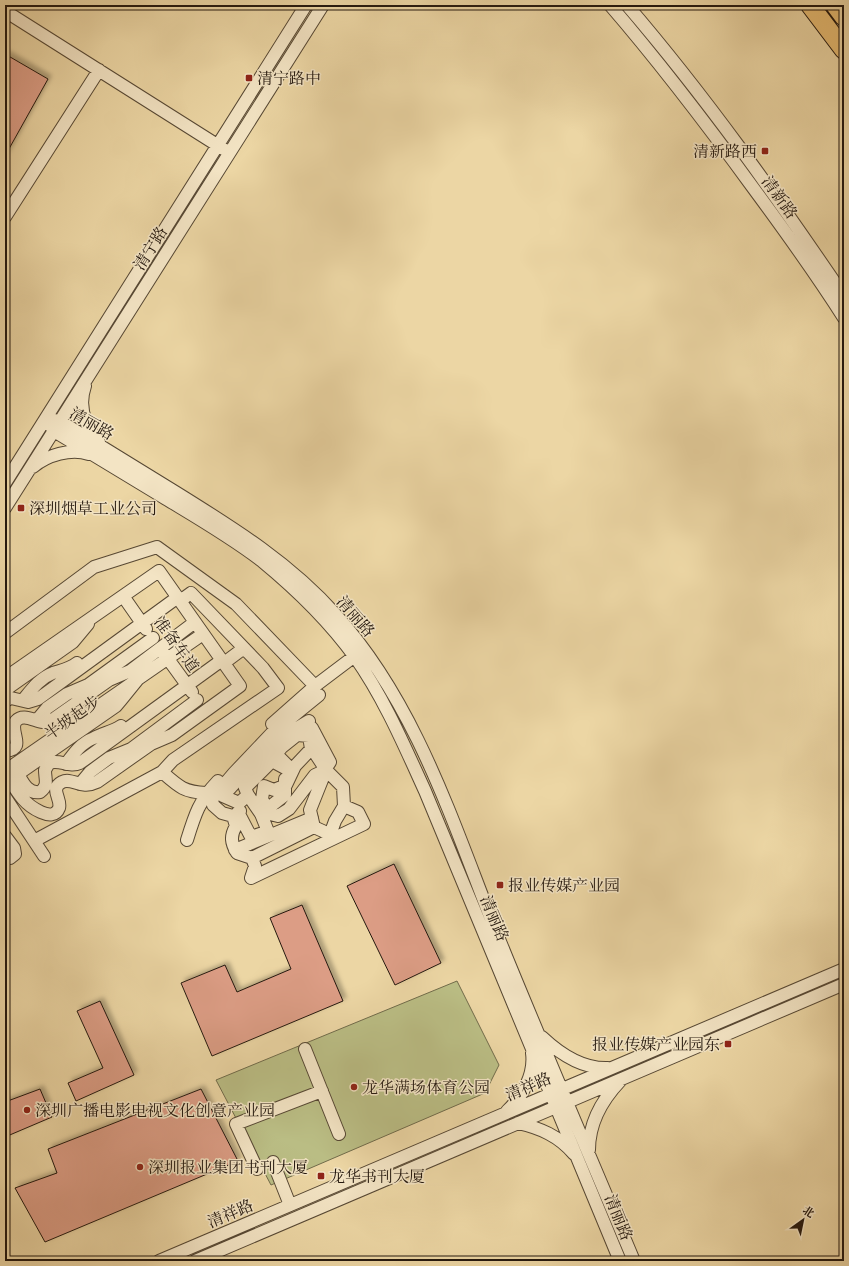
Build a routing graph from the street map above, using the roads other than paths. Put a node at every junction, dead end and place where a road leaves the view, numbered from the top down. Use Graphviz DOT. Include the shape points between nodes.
graph roads {
  1 [pos="306,5"];
  2 [pos="322,5"];
  3 [pos="610,5"];
  4 [pos="627,5"];
  5 [pos="810,5"];
  6 [pos="835,5"];
  7 [pos="5,11"];
  8 [pos="844,17"];
  9 [pos="844,50"];
  10 [pos="99,70"];
  11 [pos="218,145"];
  12 [pos="229,152"];
  13 [pos="5,217"];
  14 [pos="844,296"];
  15 [pos="844,318"];
  16 [pos="88,376"];
  17 [pos="46,419"];
  18 [pos="57,426"];
  19 [pos="102,454"];
  20 [pos="28,472"];
  21 [pos="5,483"];
  22 [pos="5,508"];
  23 [pos="123,596"];
  24 [pos="179,599"];
  25 [pos="140,621"];
  26 [pos="195,622"];
  27 [pos="218,622"];
  28 [pos="5,633"];
  29 [pos="203,633"];
  30 [pos="71,638"];
  31 [pos="152,638"];
  32 [pos="244,648"];
  33 [pos="164,653"];
  34 [pos="359,653"];
  35 [pos="223,662"];
  36 [pos="73,670"];
  37 [pos="5,678"];
  38 [pos="185,683"];
  39 [pos="90,688"];
  40 [pos="5,690"];
  41 [pos="317,691"];
  42 [pos="197,700"];
  43 [pos="5,701"];
  44 [pos="304,708"];
  45 [pos="205,711"];
  46 [pos="309,721"];
  47 [pos="115,734"];
  48 [pos="311,747"];
  49 [pos="43,750"];
  50 [pos="5,751"];
  51 [pos="133,752"];
  52 [pos="290,767"];
  53 [pos="326,770"];
  54 [pos="5,772"];
  55 [pos="162,772"];
  56 [pos="314,777"];
  57 [pos="286,786"];
  58 [pos="206,793"];
  59 [pos="5,797"];
  60 [pos="250,798"];
  61 [pos="344,806"];
  62 [pos="273,812"];
  63 [pos="235,814"];
  64 [pos="313,822"];
  65 [pos="5,827"];
  66 [pos="269,832"];
  67 [pos="5,836"];
  68 [pos="187,840"];
  69 [pos="34,841"];
  70 [pos="21,850"];
  71 [pos="235,850"];
  72 [pos="5,853"];
  73 [pos="44,856"];
  74 [pos="252,858"];
  75 [pos="844,969"];
  76 [pos="844,984"];
  77 [pos="539,1033"];
  78 [pos="531,1044"];
  79 [pos="305,1049"];
  80 [pos="614,1068"];
  81 [pos="623,1079"];
  82 [pos="322,1091"];
  83 [pos="557,1092"];
  84 [pos="562,1104"];
  85 [pos="502,1115"];
  86 [pos="518,1123"];
  87 [pos="338,1134"];
  88 [pos="584,1157"];
  89 [pos="273,1162"];
  90 [pos="257,1169"];
  91 [pos="290,1205"];
  92 [pos="159,1261"];
  93 [pos="195,1261"];
  94 [pos="620,1261"];
  95 [pos="634,1261"];
  1 -- 11 [label="street, 清宁路"];
  2 -- 12 [label="street, 清宁路"];
  3 -- 15 [label="street, 清新路" via="652,54 717,138"];
  4 -- 14 [label="street, 清新路" via="727,130"];
  5 -- 9 [label="highway"];
  6 -- 8 [label="highway"];
  7 -- 10 [label="street"];
  10 -- 11 [label="street"];
  10 -- 13 [label="street"];
  11 -- 12 [label="street"];
  11 -- 17 [label="street, 清宁路"];
  12 -- 16 [label="street, 清宁路"];
  16 -- 18 [label="street, 清宁路"];
  16 -- 19 [label="street" via="82,406 85,422"];
  17 -- 18 [label="street, 清丽路"];
  17 -- 21 [label="street, 清宁路"];
  18 -- 19 [label="street, 清丽路"];
  18 -- 20 [label="street, 清宁路"];
  19 -- 20 [label="street" via="61,453 39,462"];
  19 -- 34 [label="street, 清丽路" via="265,549 336,614"];
  20 -- 22 [label="street, 清宁路"];
  23 -- 24 [label="street, 准备车道" via="159,571"];
  23 -- 25 [label="street, 准备车道"];
  23 -- 30 [label="street" via="95,615"];
  24 -- 25 [label="street"];
  24 -- 26 [label="street, 准备车道"];
  24 -- 27 [label="street" via="190,593"];
  25 -- 31 [label="street, 准备车道"];
  25 -- 36 [label="street"];
  25 -- 36 [label="street" via="108,641"];
  26 -- 29 [label="street, 准备车道"];
  26 -- 33 [label="street"];
  27 -- 29 [label="street"];
  27 -- 32 [label="street"];
  28 -- 41 [label="street" via="94,567 158,547 236,604"];
  29 -- 33 [label="street"];
  29 -- 35 [label="street, 准备车道"];
  30 -- 37 [label="street"];
  30 -- 40 [label="street"];
  31 -- 33 [label="street, 准备车道"];
  31 -- 39 [label="street"];
  32 -- 35 [label="street"];
  32 -- 55 [label="street" via="278,688 173,760"];
  33 -- 38 [label="street, 准备车道"];
  33 -- 39 [label="street"];
  33 -- 49 [label="street, 半坡起步" via="113,702"];
  34 -- 41 [label="street"];
  34 -- 77 [label="street, 清丽路" via="387,682 413,730"];
  34 -- 78 [label="street, 清丽路" via="400,734"];
  35 -- 38 [label="street"];
  35 -- 45 [label="street, 准备车道" via="240,686"];
  36 -- 43 [label="street" via="38,699 33,701 10,698"];
  38 -- 42 [label="street, 准备车道"];
  38 -- 47 [label="street"];
  38 -- 47 [label="street" via="150,704"];
  39 -- 50 [label="street" via="49,721 26,717 16,720 13,729 16,744 14,748"];
  41 -- 44 [label="street"];
  41 -- 58 [label="street" via="282,715"];
  42 -- 45 [label="street, 准备车道"];
  42 -- 51 [label="street"];
  44 -- 46 [label="street"];
  44 -- 63 [label="street" via="272,734 212,799 213,805 222,813"];
  45 -- 51 [label="street" via="172,735"];
  46 -- 53 [label="street" via="330,762"];
  46 -- 60 [label="street" via="289,733 257,759 223,796 239,804"];
  47 -- 49 [label="street" via="76,765 53,761 46,766 46,786 40,792 31,791 18,774"];
  48 -- 52 [label="street"];
  48 -- 52 [label="street" via="309,736 297,735 287,743 276,754"];
  48 -- 53 [label="street"];
  49 -- 54 [label="street"];
  51 -- 54 [label="street" via="91,785 69,781 59,784 56,793 60,804 52,814 42,813 22,798"];
  52 -- 56 [label="street"];
  52 -- 57 [label="street"];
  52 -- 60 [label="street" via="272,761 245,788"];
  53 -- 56 [label="street"];
  53 -- 61 [label="street" via="343,787"];
  53 -- 64 [label="street" via="310,810"];
  55 -- 58 [label="street" via="175,784 190,792"];
  55 -- 69 [label="street"];
  56 -- 62 [label="street" via="289,809"];
  57 -- 62 [label="street" via="285,795"];
  57 -- 62 [label="street" via="274,790 264,786 262,799"];
  58 -- 68 [label="street" via="195,814"];
  59 -- 69 [label="street"];
  60 -- 63 [label="street"];
  60 -- 66 [label="street"];
  61 -- 64 [label="street" via="331,832 327,833"];
  61 -- 74 [label="street" via="358,812 364,824 251,878 255,866"];
  62 -- 66 [label="street"];
  63 -- 66 [label="street" via="251,837"];
  63 -- 71 [label="street" via="236,826 231,834"];
  64 -- 66 [label="street"];
  64 -- 74 [label="street"];
  65 -- 70 [label="street"];
  66 -- 71 [label="street"];
  67 -- 72 [label="street" via="14,848 15,854 10,858"];
  69 -- 73 [label="street"];
  71 -- 74 [label="street"];
  75 -- 80 [label="street, 清祥路"];
  76 -- 81 [label="street, 清祥路"];
  77 -- 80 [label="street" via="551,1045 576,1061 589,1066"];
  77 -- 83 [label="street, 清丽路"];
  78 -- 83 [label="street, 清丽路"];
  78 -- 85 [label="street" via="533,1059 527,1084 514,1105"];
  79 -- 82 [label="street"];
  80 -- 83 [label="street, 清祥路"];
  81 -- 84 [label="street, 清祥路"];
  81 -- 88 [label="street" via="612,1089 597,1113"];
  82 -- 87 [label="street"];
  82 -- 90 [label="street" via="236,1124"];
  83 -- 84 [label="street, 清丽路"];
  83 -- 85 [label="street, 清祥路"];
  84 -- 86 [label="street, 清祥路"];
  84 -- 88 [label="street, 清丽路"];
  85 -- 91 [label="street, 清祥路"];
  86 -- 88 [label="street" via="546,1132"];
  86 -- 93 [label="street, 清祥路"];
  88 -- 94 [label="street, 清丽路"];
  88 -- 95 [label="street, 清丽路"];
  89 -- 91 [label="street"];
  91 -- 92 [label="street, 清祥路"];
}
